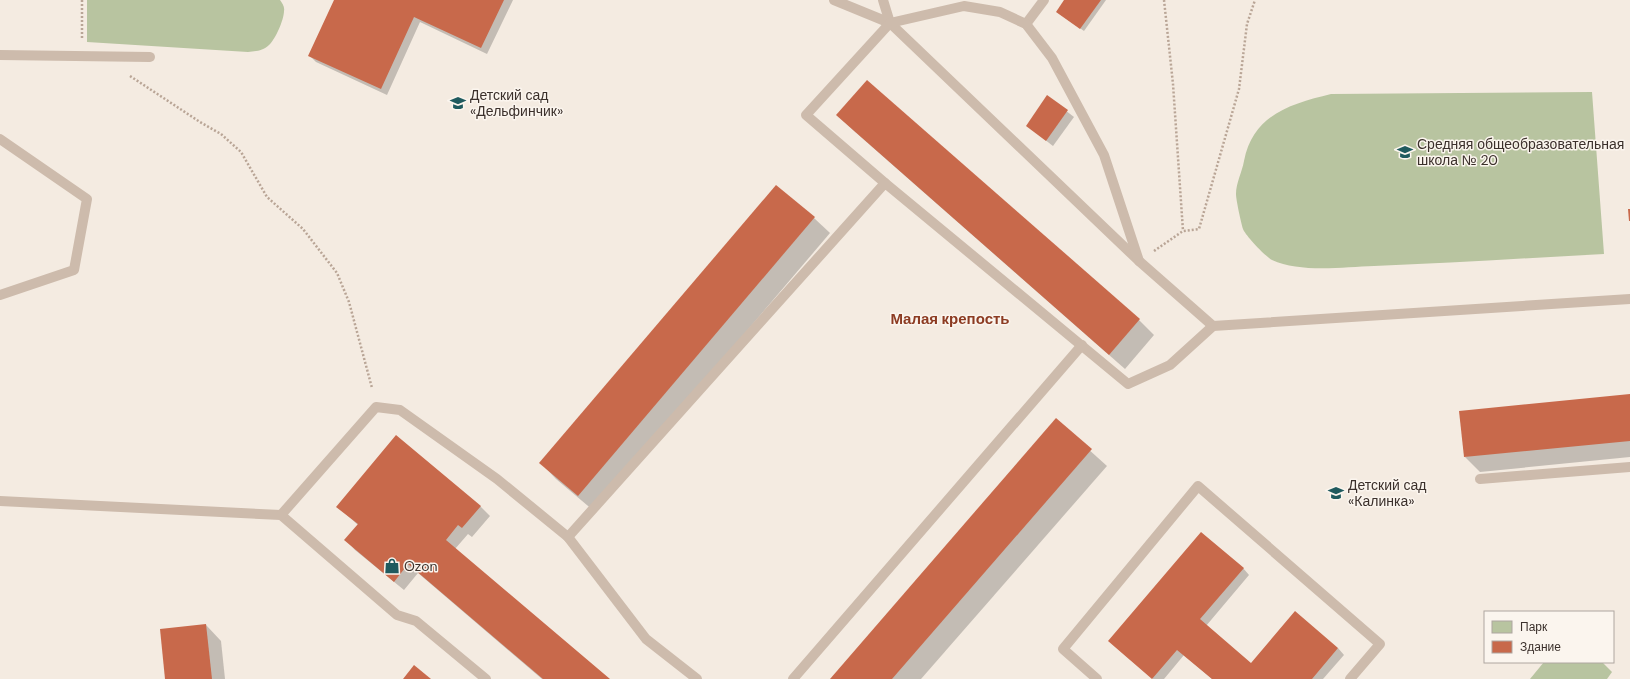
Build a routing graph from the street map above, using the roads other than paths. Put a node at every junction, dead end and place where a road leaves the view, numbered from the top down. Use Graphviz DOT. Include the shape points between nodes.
graph roads {
  1 [pos="834,0"];
  2 [pos="883,0"];
  3 [pos="1044,0"];
  4 [pos="890,23"];
  5 [pos="1026,24"];
  6 [pos="0,55"];
  7 [pos="150,57"];
  8 [pos="0,138"];
  9 [pos="885,182"];
  10 [pos="1139,261"];
  11 [pos="0,295"];
  12 [pos="1630,299"];
  13 [pos="1213,326"];
  14 [pos="1082,345"];
  15 [pos="1630,467"];
  16 [pos="1480,479"];
  17 [pos="0,501"];
  18 [pos="281,515"];
  19 [pos="568,537"];
  20 [pos="486,679"];
  21 [pos="697,679"];
  22 [pos="793,679"];
  23 [pos="1097,679"];
  24 [pos="1350,679"];
  1 -- 4 [label="lane"];
  2 -- 4 [label="lane"];
  3 -- 5 [label="lane"];
  4 -- 5 [label="lane" via="964,6 1000,12"];
  4 -- 9 [label="lane" via="806,115"];
  4 -- 10 [label="lane"];
  5 -- 10 [label="lane" via="1052,58 1104,155"];
  6 -- 7 [label="lane"];
  8 -- 11 [label="lane" via="87,199 74,270"];
  9 -- 14 [label="lane"];
  9 -- 19 [label="lane"];
  10 -- 13 [label="lane"];
  12 -- 13 [label="lane"];
  13 -- 14 [label="lane" via="1170,365 1128,384"];
  14 -- 22 [label="lane"];
  15 -- 16 [label="lane"];
  17 -- 18 [label="lane"];
  18 -- 19 [label="lane" via="376,407 400,410 497,479"];
  18 -- 20 [label="lane" via="397,615 416,621"];
  19 -- 21 [label="lane" via="646,639"];
  23 -- 24 [label="lane" via="1063,649 1198,486 1380,644"];
}
